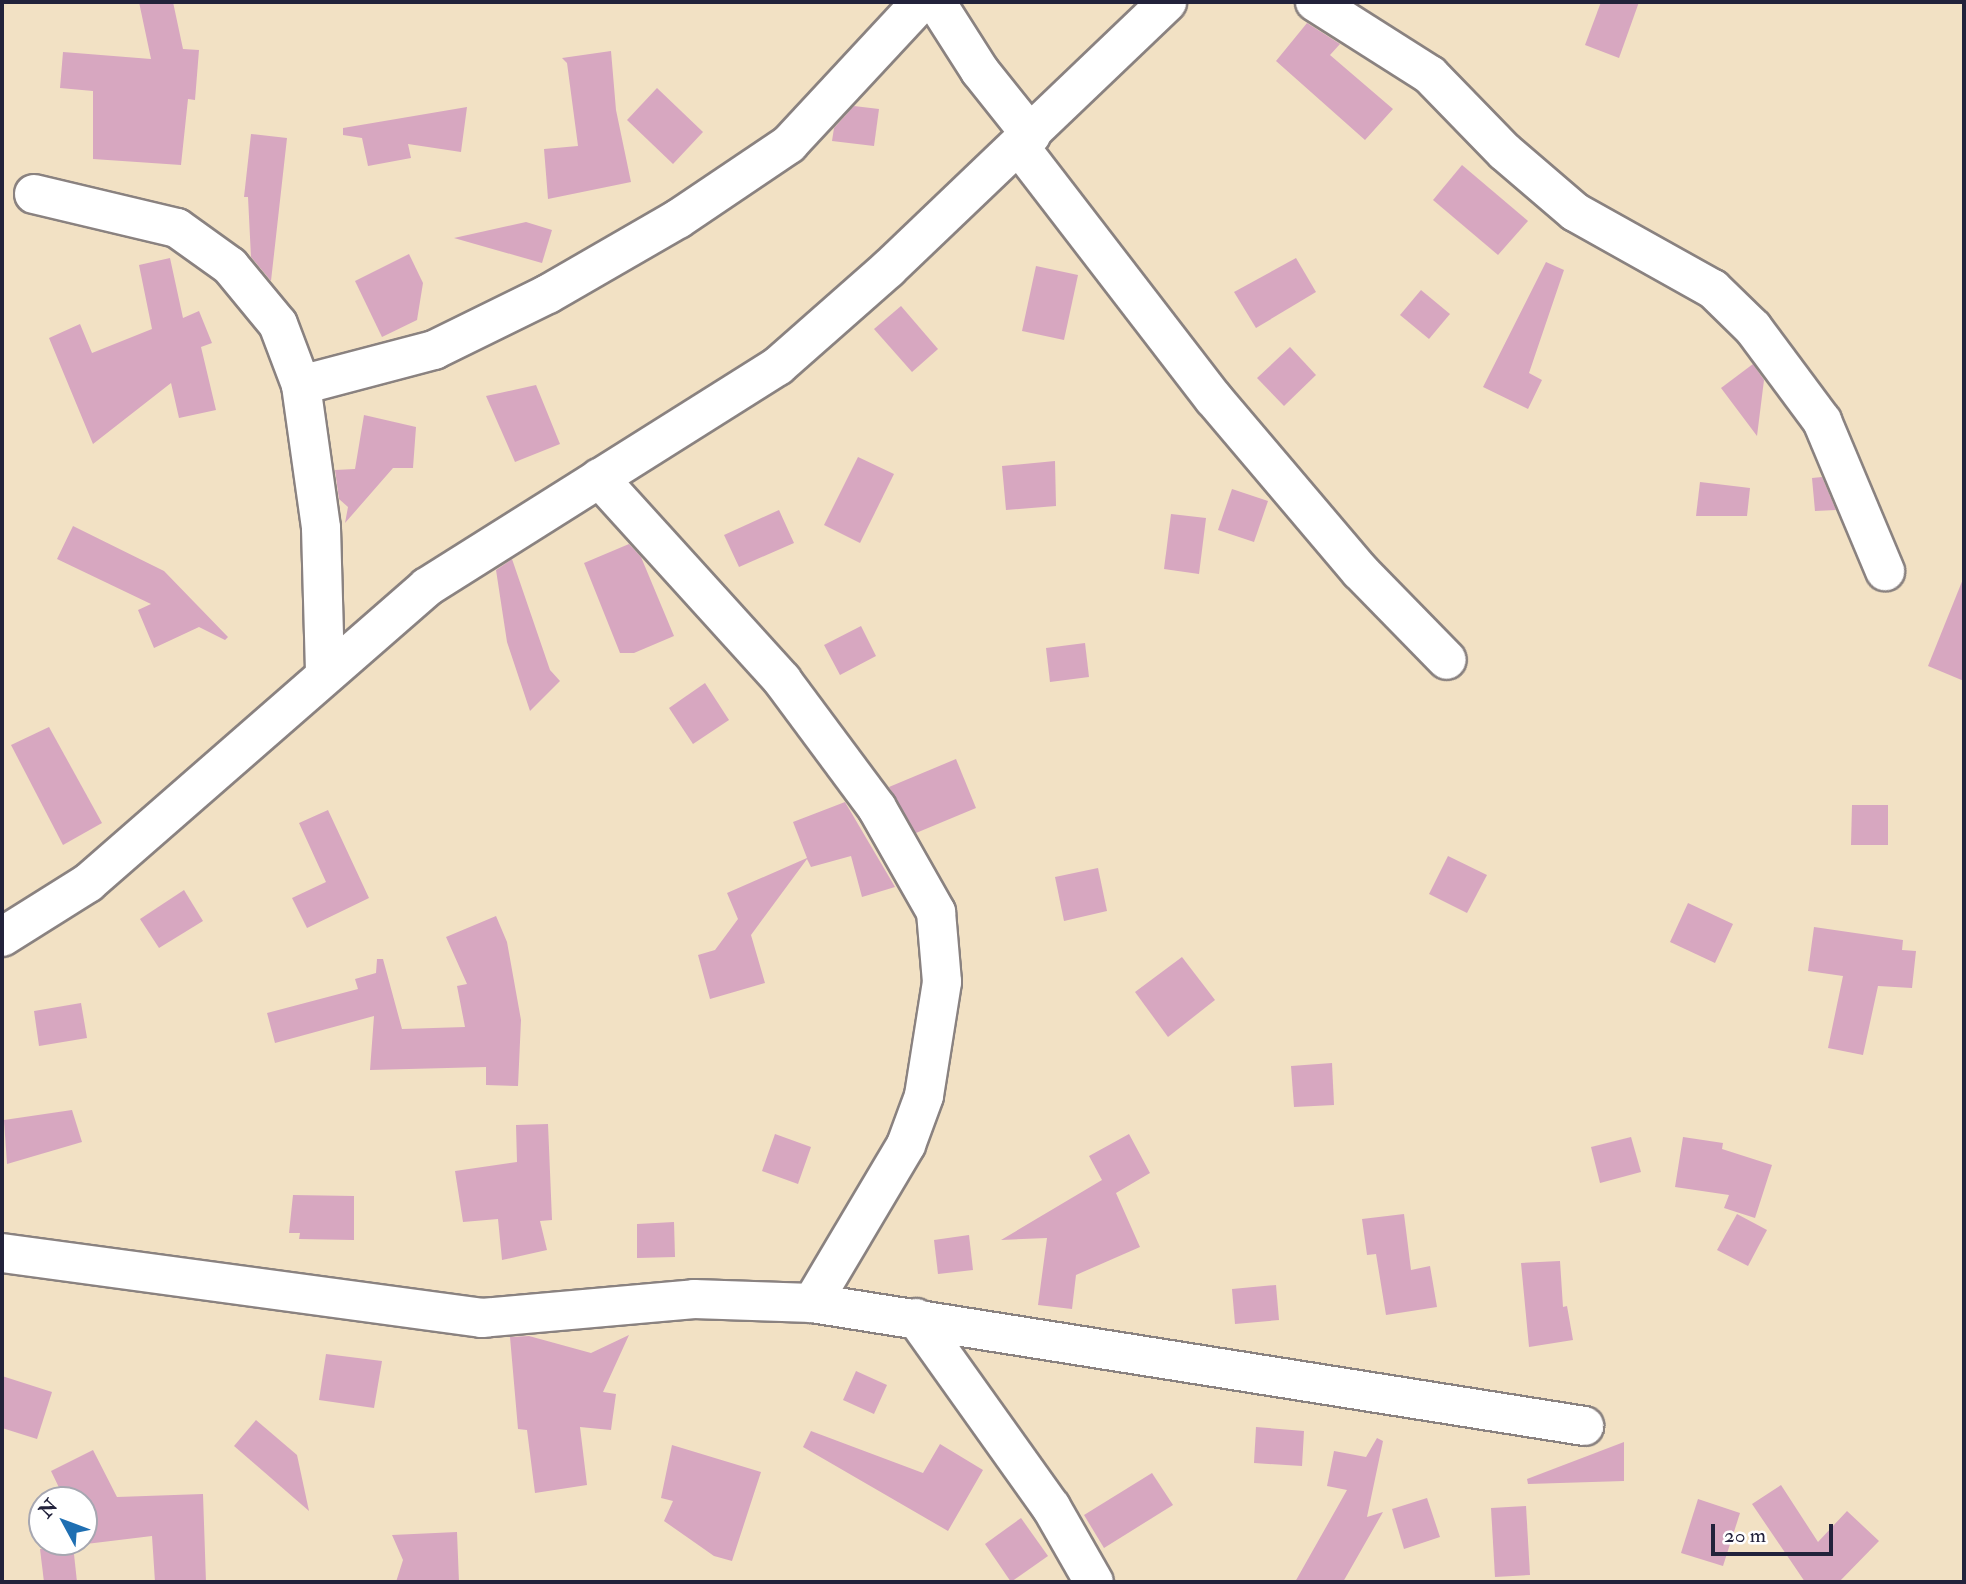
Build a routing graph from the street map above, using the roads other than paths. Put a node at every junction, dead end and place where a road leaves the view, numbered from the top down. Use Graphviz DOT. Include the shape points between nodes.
graph roads {
  1 [pos="921,2"];
  2 [pos="936,2"];
  3 [pos="1167,2"];
  4 [pos="1315,2"];
  5 [pos="1025,140"];
  6 [pos="34,194"];
  7 [pos="301,385"];
  8 [pos="598,478"];
  9 [pos="1885,571"];
  10 [pos="1447,660"];
  11 [pos="325,675"];
  12 [pos="2,937"];
  13 [pos="2,1253"];
  14 [pos="812,1303"];
  15 [pos="916,1318"];
  16 [pos="1584,1426"];
  17 [pos="1094,1582"];
  1 -- 7 [label="street" via="789,144 678,219 548,294 434,350"];
  2 -- 5 [label="street"];
  3 -- 5 [label="street"];
  4 -- 9 [label="street" via="1430,75 1505,152 1575,212 1721,296 1753,328 1822,421"];
  5 -- 8 [label="street" via="778,366"];
  5 -- 10 [label="street" via="1214,399 1360,571"];
  6 -- 7 [label="street" via="177,228 230,266 278,324"];
  7 -- 11 [label="street" via="321,528"];
  8 -- 11 [label="street" via="427,587"];
  8 -- 14 [label="street" via="782,680 877,808 936,912 942,982 924,1096 906,1145"];
  11 -- 12 [label="street" via="88,883"];
  13 -- 14 [label="street" via="482,1318 694,1299"];
  14 -- 15 [label="street"];
  15 -- 16 [label="street"];
  15 -- 17 [label="street" via="1051,1507"];
}
